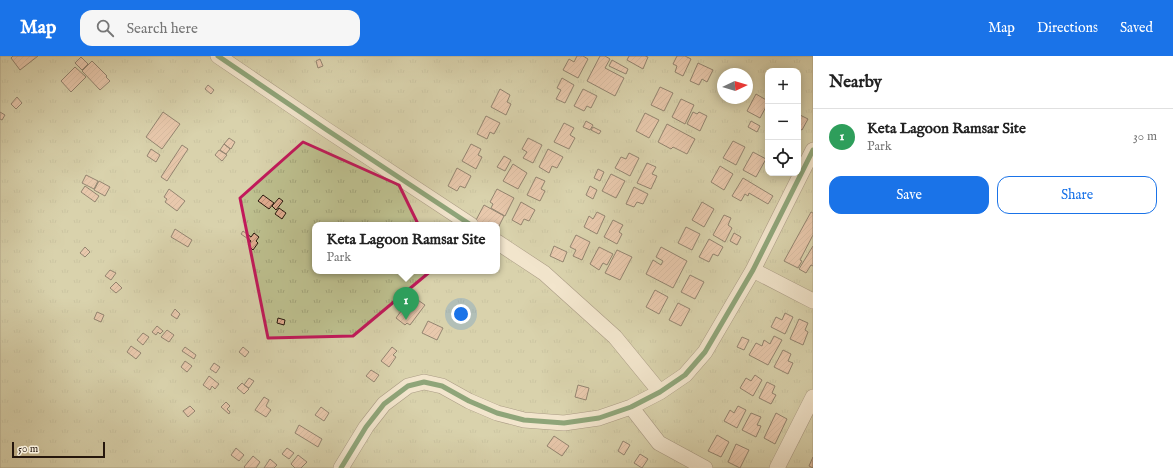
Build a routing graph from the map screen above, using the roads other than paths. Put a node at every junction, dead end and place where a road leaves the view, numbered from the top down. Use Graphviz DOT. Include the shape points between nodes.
graph roads {
  1 [pos="218,56"];
  2 [pos="813,150"];
  3 [pos="466,222"];
  4 [pos="500,244"];
  5 [pos="753,270"];
  6 [pos="813,301"];
  7 [pos="660,392"];
  8 [pos="813,397"];
  9 [pos="630,407"];
  10 [pos="341,468"];
  11 [pos="705,468"];
  12 [pos="777,468"];
  1 -- 3 [label="street"];
  2 -- 5 [label="street"];
  4 -- 7 [label="street" via="544,274 614,337"];
  5 -- 6 [label="street"];
  5 -- 7 [label="street" via="705,352 685,375"];
  7 -- 9 [label="street"];
  8 -- 12 [label="street"];
  9 -- 10 [label="street" via="599,418 564,423 524,420 496,413 442,386 424,382 408,386 384,404 366,427"];
  9 -- 11 [label="street" via="659,443"];
}
